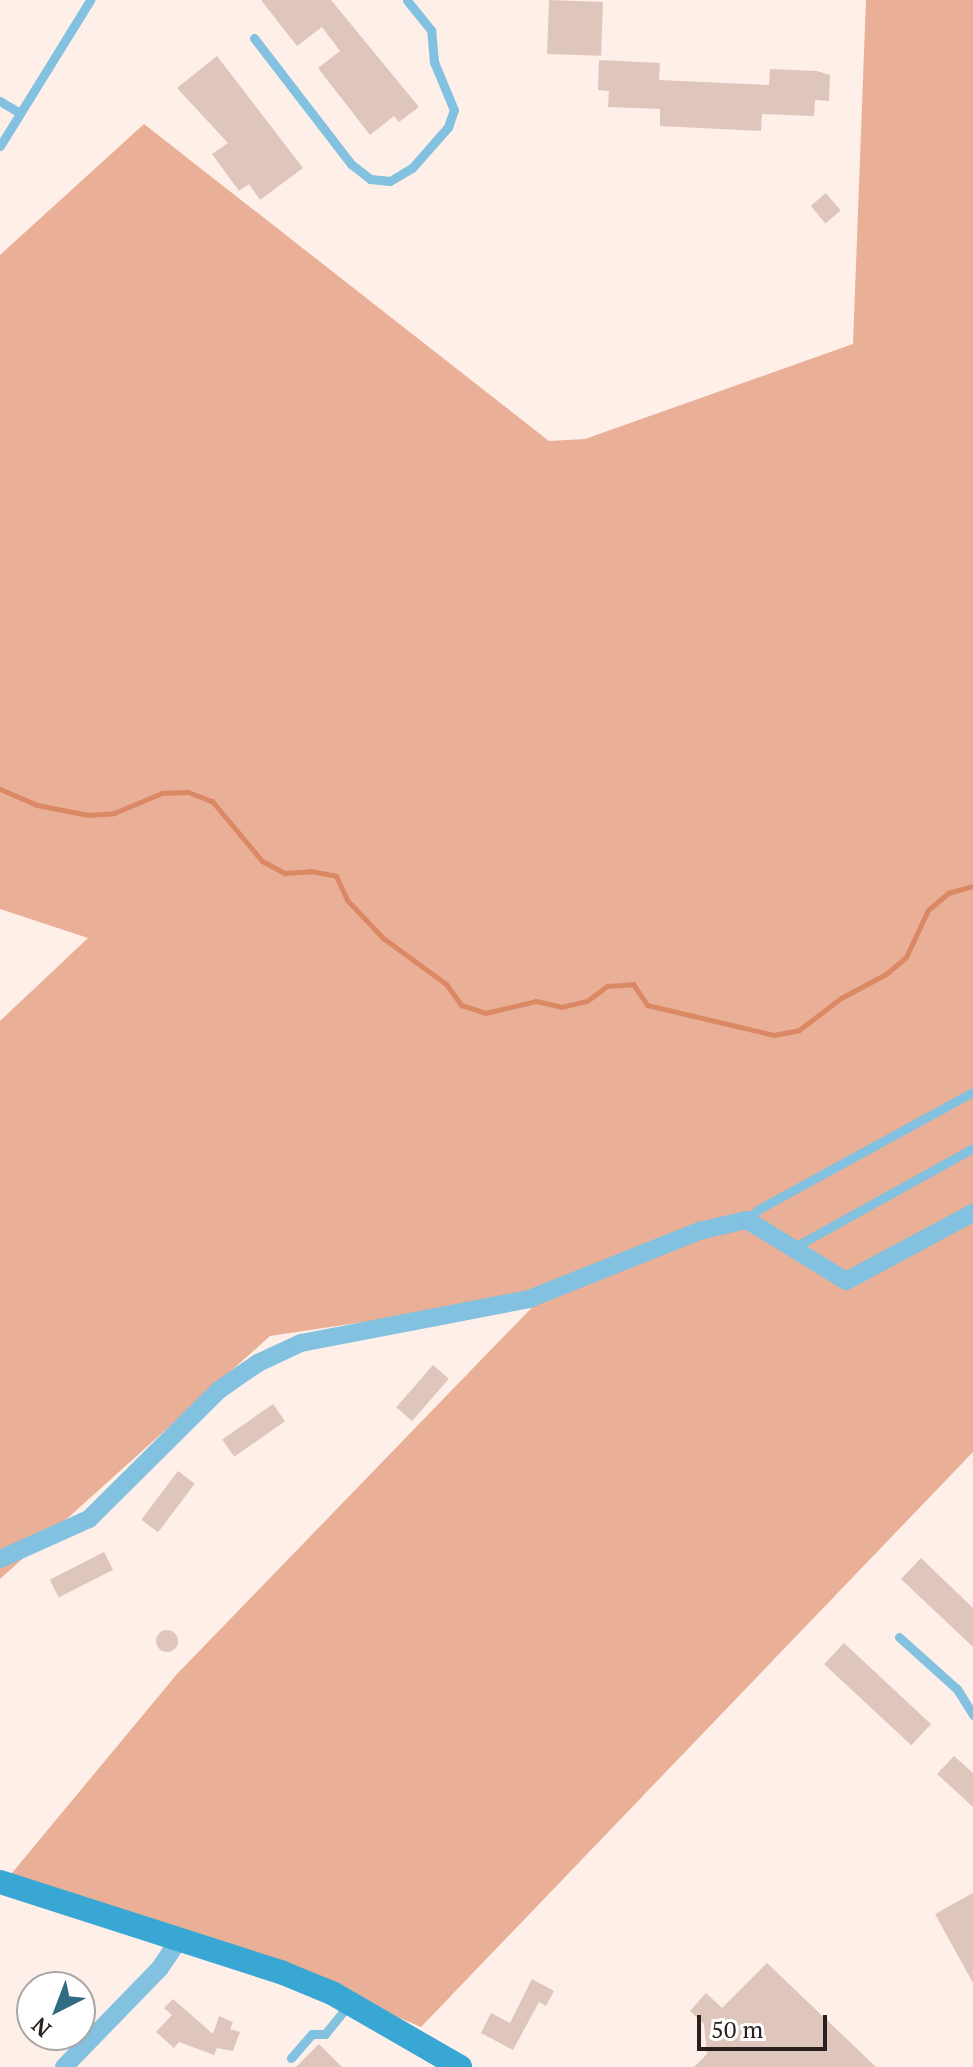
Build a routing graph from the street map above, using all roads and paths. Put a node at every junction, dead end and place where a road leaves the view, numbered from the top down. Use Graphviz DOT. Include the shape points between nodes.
graph roads {
  1 [pos="90,0"];
  2 [pos="407,0"];
  3 [pos="254,38"];
  4 [pos="0,101"];
  5 [pos="20,113"];
  6 [pos="0,146"];
  7 [pos="973,1092"];
  8 [pos="973,1148"];
  9 [pos="973,1213"];
  10 [pos="747,1220"];
  11 [pos="791,1249"];
  12 [pos="0,1559"];
  13 [pos="899,1637"];
  14 [pos="973,1715"];
  15 [pos="0,1882"];
  16 [pos="180,1938"];
  17 [pos="349,2004"];
  18 [pos="291,2058"];
  19 [pos="64,2067"];
  20 [pos="460,2067"];
  1 -- 5 [label="lane"];
  2 -- 3 [label="lane" via="431,30 434,62 454,110 448,127 412,168 390,181 370,179 351,164"];
  4 -- 5 [label="lane"];
  5 -- 6 [label="lane"];
  7 -- 10 [label="lane"];
  8 -- 11 [label="lane"];
  9 -- 11 [label="street" via="846,1281"];
  10 -- 11 [label="street"];
  10 -- 12 [label="street" via="707,1229 529,1299 342,1331 272,1356 219,1390 89,1519"];
  13 -- 14 [label="lane" via="957,1689"];
  15 -- 16 [label="main road"];
  16 -- 17 [label="main road" via="283,1973"];
  16 -- 19 [label="street" via="160,1968"];
  17 -- 18 [label="lane" via="325,2034 312,2034"];
  17 -- 20 [label="main road"];
}
